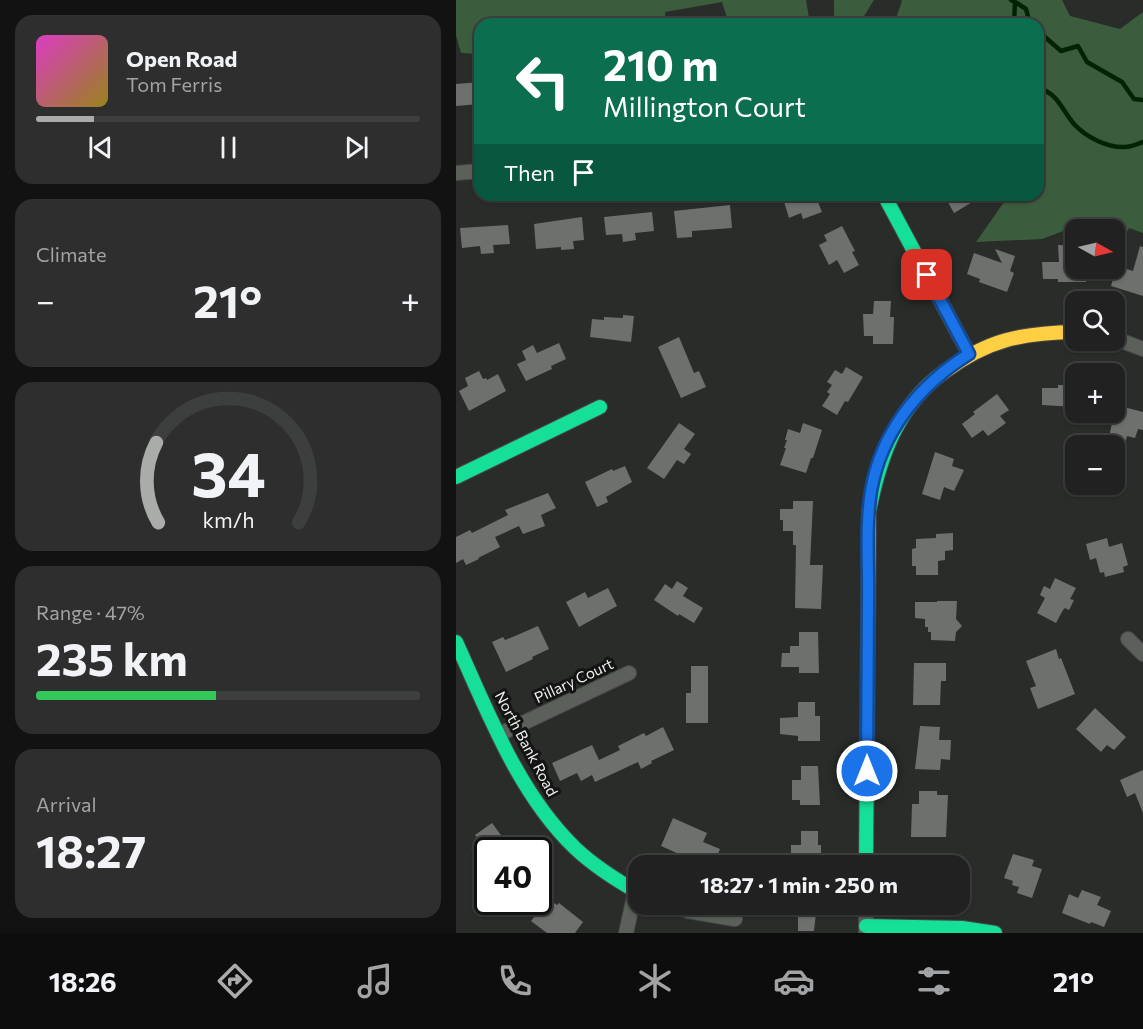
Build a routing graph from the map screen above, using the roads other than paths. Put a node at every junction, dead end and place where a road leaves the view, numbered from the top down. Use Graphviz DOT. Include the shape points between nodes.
graph roads {
  1 [pos="474,172"];
  2 [pos="456,173"];
  3 [pos="887,201"];
  4 [pos="1065,332"];
  5 [pos="1125,342"];
  6 [pos="1143,349"];
  7 [pos="969,354"];
  8 [pos="600,407"];
  9 [pos="456,477"];
  10 [pos="1128,639"];
  11 [pos="456,642"];
  12 [pos="1143,654"];
  13 [pos="629,673"];
  14 [pos="500,734"];
  15 [pos="866,855"];
  16 [pos="628,887"];
  17 [pos="631,915"];
  18 [pos="712,915"];
  19 [pos="735,919"];
  20 [pos="866,930"];
  21 [pos="626,933"];
  22 [pos="995,933"];
  1 -- 2 [label="street"];
  3 -- 7 [label="street"];
  4 -- 7 [label="street" via="1026,334"];
  5 -- 6 [label="street"];
  7 -- 15 [label="street" via="937,376 907,408 885,445 871,491"];
  8 -- 9 [label="street"];
  10 -- 12 [label="street"];
  11 -- 14 [label="street, North Bank Road"];
  13 -- 14 [label="street, Pillary Court"];
  14 -- 16 [label="street, North Bank Road" via="531,793 554,826 583,856"];
  17 -- 21 [label="street"];
  18 -- 19 [label="street"];
  20 -- 22 [label="street" via="962,928"];
}
